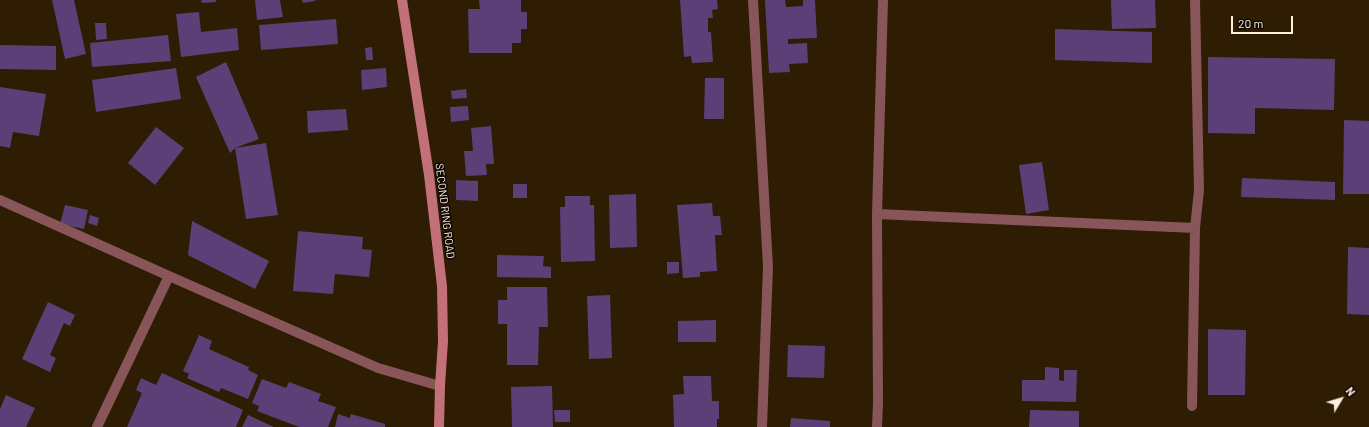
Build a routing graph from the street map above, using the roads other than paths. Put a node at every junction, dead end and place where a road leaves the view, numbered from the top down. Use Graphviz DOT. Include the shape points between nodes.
graph roads {
  1 [pos="402,0"];
  2 [pos="753,0"];
  3 [pos="883,0"];
  4 [pos="1195,0"];
  5 [pos="0,200"];
  6 [pos="877,214"];
  7 [pos="1195,228"];
  8 [pos="169,276"];
  9 [pos="440,386"];
  10 [pos="1192,406"];
  11 [pos="98,427"];
  12 [pos="439,427"];
  13 [pos="762,427"];
  14 [pos="877,427"];
  1 -- 9 [label="street, SECOND RING ROAD" via="429,175 442,286 443,341"];
  2 -- 13 [label="street" via="768,267"];
  3 -- 6 [label="street"];
  4 -- 7 [label="street" via="1199,190"];
  5 -- 8 [label="street"];
  6 -- 7 [label="street"];
  6 -- 14 [label="street"];
  7 -- 10 [label="street"];
  8 -- 9 [label="street" via="378,368"];
  8 -- 11 [label="street"];
  9 -- 12 [label="street, SECOND RING ROAD"];
}
